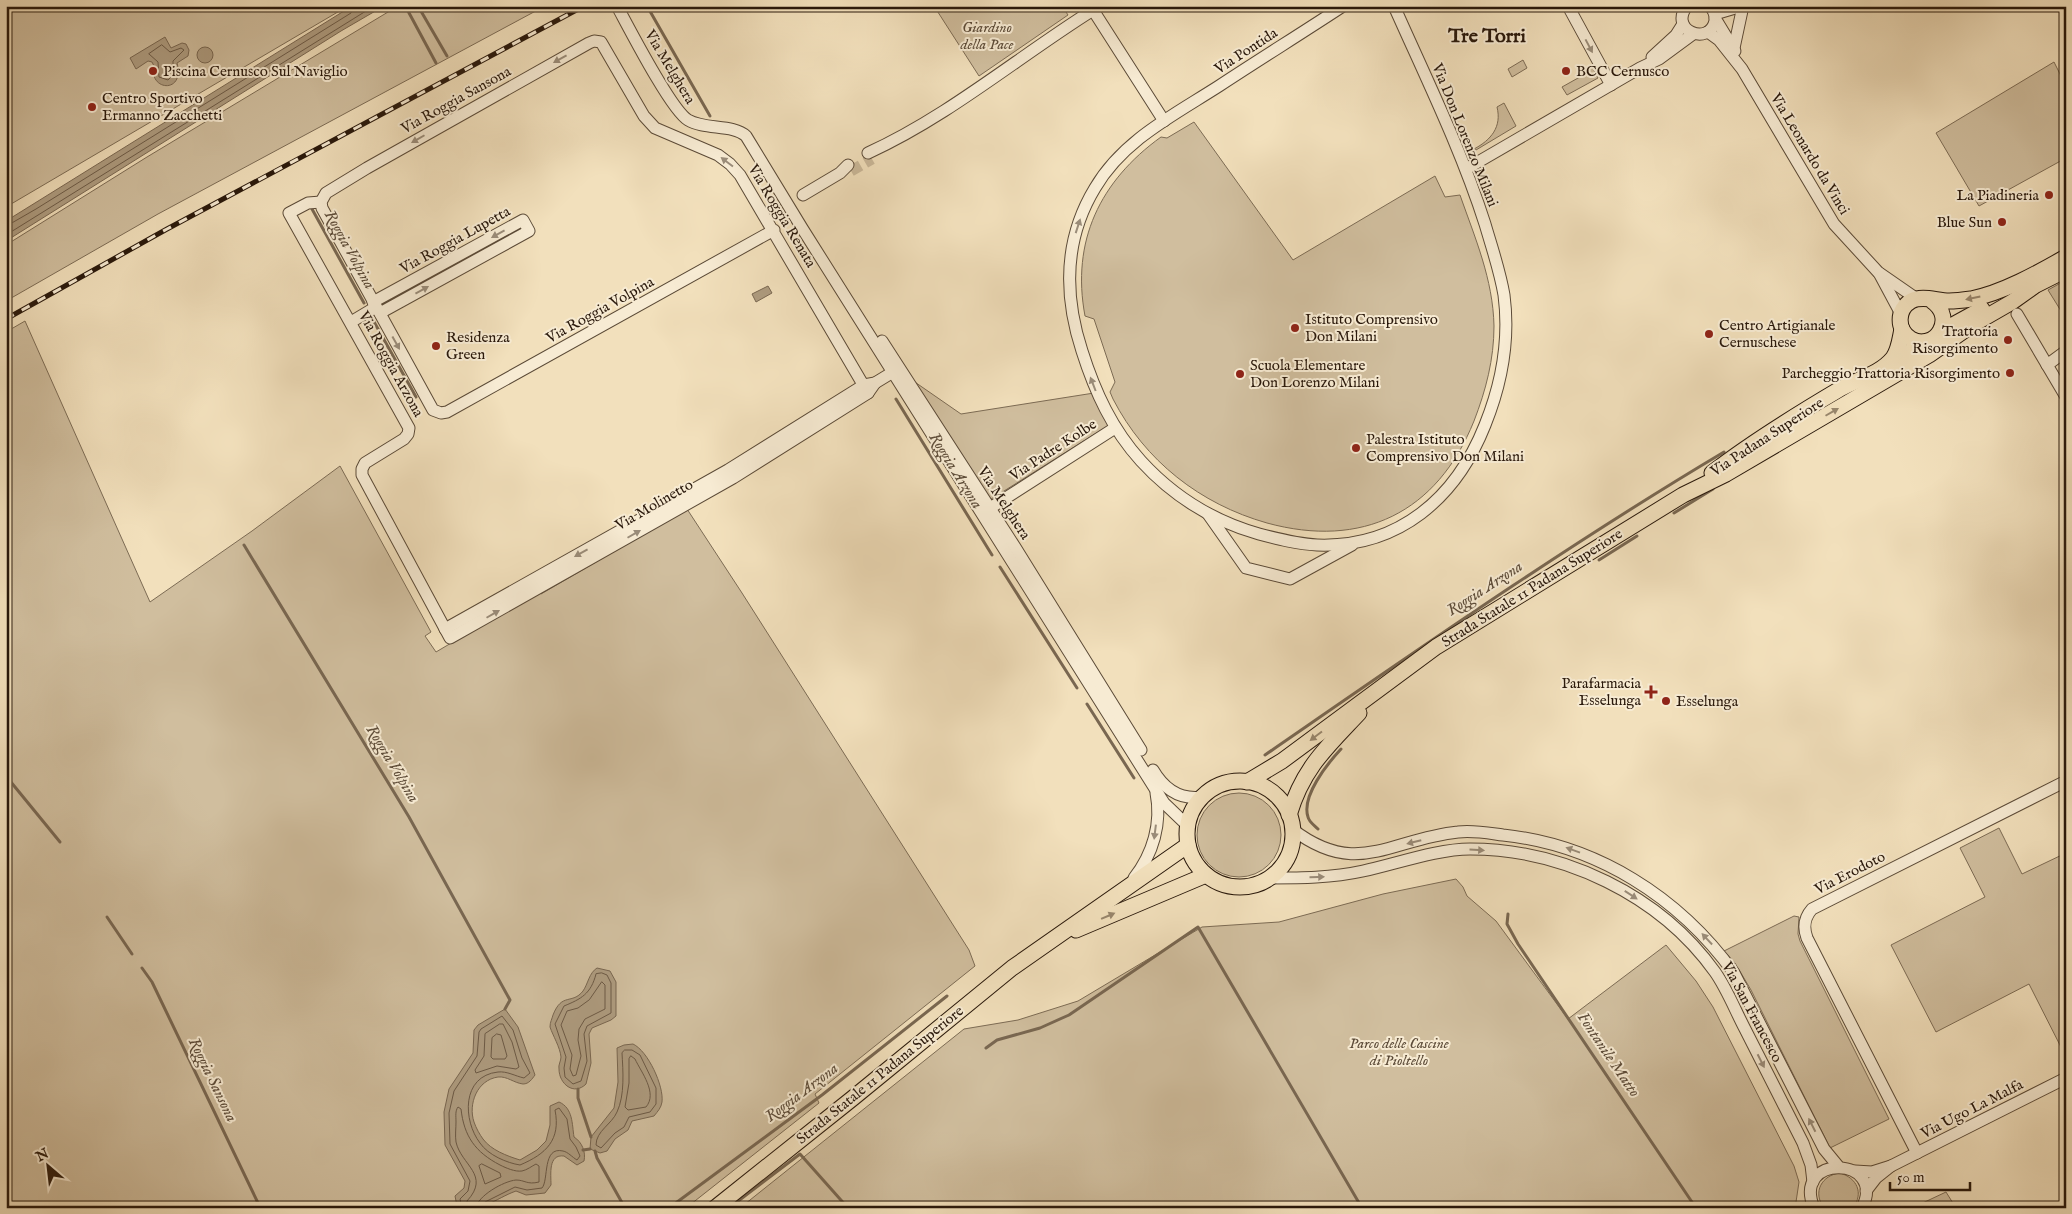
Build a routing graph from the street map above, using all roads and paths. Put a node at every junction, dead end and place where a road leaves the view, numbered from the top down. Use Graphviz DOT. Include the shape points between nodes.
graph roads {
  1 [pos="1343,6"];
  2 [pos="1394,6"];
  3 [pos="1568,6"];
  4 [pos="1687,6"];
  5 [pos="1743,6"];
  6 [pos="617,7"];
  7 [pos="1095,8"];
  8 [pos="1714,13"];
  9 [pos="1683,24"];
  10 [pos="1708,32"];
  11 [pos="1693,34"];
  12 [pos="603,43"];
  13 [pos="1734,48"];
  14 [pos="1640,68"];
  15 [pos="1742,69"];
  16 [pos="1611,85"];
  17 [pos="1164,120"];
  18 [pos="870,156"];
  19 [pos="1466,169"];
  20 [pos="846,170"];
  21 [pos="803,195"];
  22 [pos="324,197"];
  23 [pos="290,213"];
  24 [pos="774,230"];
  25 [pos="2066,257"];
  26 [pos="2066,270"];
  27 [pos="1878,272"];
  28 [pos="2033,286"];
  29 [pos="1924,300"];
  30 [pos="377,308"];
  31 [pos="2018,314"];
  32 [pos="1901,321"];
  33 [pos="351,322"];
  34 [pos="1940,332"];
  35 [pos="1924,342"];
  36 [pos="2066,351"];
  37 [pos="2047,365"];
  38 [pos="896,370"];
  39 [pos="869,387"];
  40 [pos="1860,395"];
  41 [pos="2066,397"];
  42 [pos="441,414"];
  43 [pos="1115,428"];
  44 [pos="367,462"];
  45 [pos="1683,495"];
  46 [pos="986,511"];
  47 [pos="1207,513"];
  48 [pos="1358,541"];
  49 [pos="1384,686"];
  50 [pos="2066,781"];
  51 [pos="1247,782"];
  52 [pos="1153,784"];
  53 [pos="1202,797"];
  54 [pos="1290,822"];
  55 [pos="1188,826"];
  56 [pos="1188,845"];
  57 [pos="1206,875"];
  58 [pos="1269,878"];
  59 [pos="1129,885"];
  60 [pos="1047,942"];
  61 [pos="2066,1078"];
  62 [pos="1917,1153"];
  63 [pos="1838,1166"];
  64 [pos="1891,1166"];
  65 [pos="1855,1171"];
  66 [pos="1813,1182"];
  67 [pos="1866,1191"];
  68 [pos="714,1208"];
  69 [pos="1814,1208"];
  70 [pos="1862,1208"];
  1 -- 17 [label="street, Via Pontida"];
  2 -- 19 [label="street, Via Don Lorenzo Milani"];
  3 -- 16 [label="street, one-way"];
  4 -- 9 [label="street"];
  5 -- 8 [label="street"];
  5 -- 13 [label="street"];
  6 -- 38 [label="street, Via Melghera" via="680,114 699,124 742,132 750,141 789,207 814,235"];
  7 -- 17 [label="street"];
  7 -- 18 [label="street" via="980,88"];
  8 -- 10 [label="street" via="1714,24"];
  8 -- 13 [label="street, Via Leonardo da Vinci"];
  9 -- 11 [label="street"];
  9 -- 14 [label="street" via="1676,35"];
  10 -- 11 [label="street"];
  10 -- 15 [label="street, Via Leonardo da Vinci" via="1719,40"];
  11 -- 14 [label="street" via="1663,57"];
  12 -- 22 [label="street, Via Roggia Sansona, one-way" via="589,43 367,168"];
  24 -- 12 [label="street, Via Roggia Renata, one-way" via="744,180 730,164 714,153 659,131 650,124"];
  13 -- 15 [label="street, Via Leonardo da Vinci"];
  14 -- 16 [label="street"];
  15 -- 27 [label="street, Via Leonardo da Vinci" via="1830,218"];
  16 -- 19 [label="street"];
  43 -- 17 [label="street, Via Don Lorenzo Milani, one-way" via="1096,390 1074,326 1070,259 1082,214 1097,184 1127,148"];
  19 -- 48 [label="street, Via Don Lorenzo Milani" via="1503,292 1506,343 1496,394 1474,452 1445,493 1405,523"];
  20 -- 21 [label="street"];
  22 -- 23 [label="street, Via Roggia Sansona"];
  22 -- 30 [label="street, Via Roggia Arzona" via="322,208"];
  23 -- 33 [label="street, Via Roggia Arzona"];
  24 -- 39 [label="street, Via Roggia Renata"];
  24 -- 42 [label="street, Via Roggia Volpina"];
  25 -- 29 [label="main road, one-way" via="1986,295 1958,301"];
  26 -- 28 [label="main road, Via Padana Superiore"];
  27 -- 29 [label="street, Via Leonardo da Vinci"];
  27 -- 32 [label="street, Via Leonardo da Vinci"];
  28 -- 34 [label="main road, Via Padana Superiore"];
  28 -- 40 [label="main road" via="1929,355"];
  29 -- 32 [label="main road" via="1905,306"];
  29 -- 34 [label="main road" via="1940,308 1944,324"];
  30 -- 30 [label="street, Via Roggia Lupetta, one-way" via="529,231 523,220"];
  30 -- 33 [label="street"];
  30 -- 42 [label="street, Via Roggia Arzona, one-way" via="433,410"];
  31 -- 37 [label="street"];
  32 -- 35 [label="main road" via="1911,339"];
  32 -- 45 [label="main road, Via Padana Superiore" via="1896,353 1887,364 1745,448"];
  33 -- 44 [label="street, Via Roggia Arzona" via="409,428 404,439"];
  34 -- 35 [label="main road, Via Padana Superiore"];
  35 -- 40 [label="main road, Via Padana Superiore"];
  36 -- 37 [label="street"];
  37 -- 41 [label="street"];
  38 -- 39 [label="street, Via Molinetto"];
  38 -- 46 [label="street, Via Melghera"];
  39 -- 44 [label="street, Via Molinetto" via="733,478 448,634 363,477 362,468"];
  45 -- 40 [label="main road, Via Padana Superiore, one-way" via="1726,474"];
  43 -- 46 [label="street, Via Padre Kolbe"];
  43 -- 47 [label="street, Via Don Lorenzo Milani" via="1155,475"];
  45 -- 49 [label="main road, Strada Statale 11 Padana Superiore" via="1436,647"];
  46 -- 52 [label="street, Via Melghera"];
  46 -- 53 [label="street, Via Melghera" via="1101,684 1159,781 1189,799"];
  47 -- 48 [label="street, Via Don Lorenzo Milani" via="1244,529 1292,542 1325,545"];
  47 -- 48 [label="street, Via Don Lorenzo Milani" via="1246,568 1290,579"];
  49 -- 51 [label="main road, Strada Statale 11 Padana Superiore, one-way" via="1282,761"];
  49 -- 54 [label="main road, Strada Statale 11 Padana Superiore" via="1316,758 1305,774"];
  50 -- 62 [label="street, Via Erodoto" via="1812,909 1806,918 1804,929 1807,938"];
  51 -- 53 [label="main road, Strada Statale 11 Padana Superiore" via="1225,784"];
  51 -- 54 [label="main road, Strada Statale 11 Padana Superiore" via="1272,793 1282,803"];
  52 -- 55 [label="street, Via Melghera" via="1164,802"];
  52 -- 59 [label="street, Via Melghera, one-way" via="1158,801 1153,846 1146,864"];
  53 -- 55 [label="main road"];
  54 -- 58 [label="main road, Strada Statale 11 Padana Superiore" via="1291,844 1287,857"];
  63 -- 54 [label="street, Via San Francesco, one-way" via="1824,1149 1734,973 1718,950 1675,908 1625,872 1553,843 1473,831 1353,855 1315,845"];
  55 -- 56 [label="main road"];
  56 -- 57 [label="main road" via="1194,861"];
  56 -- 59 [label="main road, Strada Statale 11 Padana Superiore"];
  57 -- 58 [label="main road" via="1218,882 1237,886 1256,884"];
  60 -- 57 [label="main road, Strada Statale 11 Padana Superiore, one-way"];
  58 -- 66 [label="street, Via San Francesco, one-way" via="1331,877 1470,849 1546,858 1587,872 1617,887 1663,919 1716,973 1803,1143"];
  59 -- 60 [label="main road, Strada Statale 11 Padana Superiore"];
  60 -- 68 [label="main road, Strada Statale 11 Padana Superiore"];
  61 -- 62 [label="street, Via Ugo La Malfa"];
  62 -- 64 [label="street, Via Ugo La Malfa"];
  63 -- 65 [label="street, Via Ugo La Malfa"];
  63 -- 66 [label="street" via="1824,1171"];
  64 -- 65 [label="street, Via Ugo La Malfa" via="1872,1172"];
  64 -- 67 [label="street, Via Ugo La Malfa"];
  65 -- 67 [label="street"];
  66 -- 69 [label="street, Via San Francesco"];
  67 -- 70 [label="street"];
}
